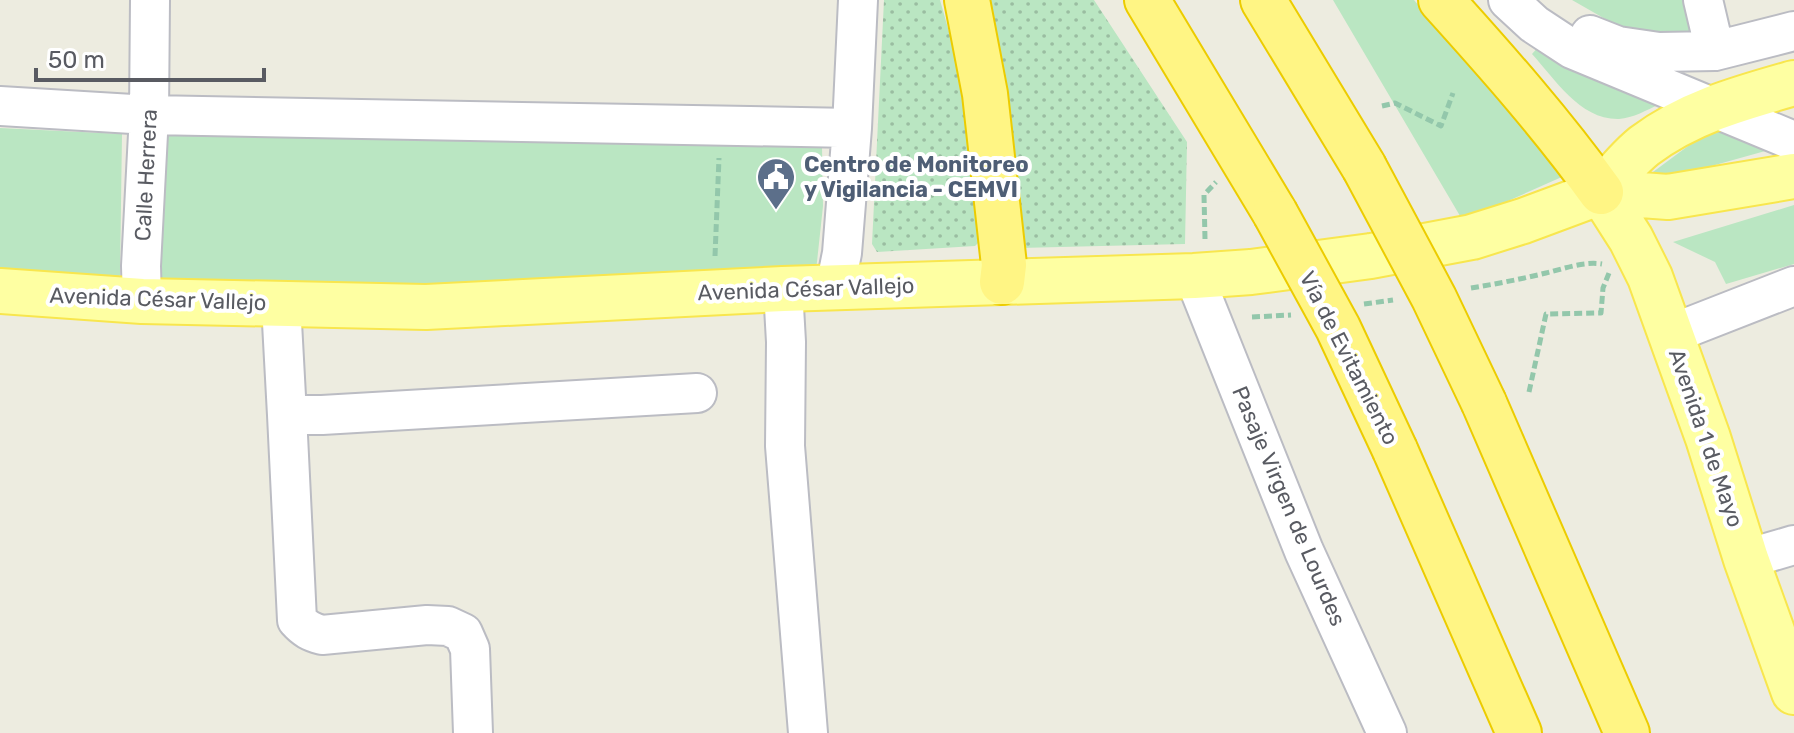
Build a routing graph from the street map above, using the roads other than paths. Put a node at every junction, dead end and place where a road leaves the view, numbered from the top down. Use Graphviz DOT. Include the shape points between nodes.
graph roads {
  1 [pos="150,0"];
  2 [pos="858,0"];
  3 [pos="967,0"];
  4 [pos="1147,0"];
  5 [pos="1263,0"];
  6 [pos="1441,0"];
  7 [pos="1508,0"];
  8 [pos="1524,0"];
  9 [pos="1703,0"];
  10 [pos="1794,31"];
  11 [pos="1715,51"];
  12 [pos="1794,83"];
  13 [pos="0,106"];
  14 [pos="1712,107"];
  15 [pos="149,115"];
  16 [pos="852,128"];
  17 [pos="1794,141"];
  18 [pos="1794,176"];
  19 [pos="1601,192"];
  20 [pos="1200,259"];
  21 [pos="1002,282"];
  22 [pos="1794,286"];
  23 [pos="835,288"];
  24 [pos="783,289"];
  25 [pos="0,291"];
  26 [pos="142,301"];
  27 [pos="281,304"];
  28 [pos="1671,334"];
  29 [pos="697,393"];
  30 [pos="287,415"];
  31 [pos="1794,545"];
  32 [pos="1746,559"];
  33 [pos="1794,692"];
  34 [pos="473,733"];
  35 [pos="808,733"];
  36 [pos="1387,733"];
  37 [pos="1519,733"];
  38 [pos="1627,733"];
  1 -- 15 [label="street, Calle Herrera"];
  2 -- 16 [label="street"];
  3 -- 21 [label="highway" via="985,94"];
  4 -- 37 [label="highway, Vía de Evitamiento, bridge" via="1338,328"];
  5 -- 38 [label="highway, bridge" via="1364,167 1434,298"];
  6 -- 19 [label="highway" via="1525,94"];
  7 -- 14 [label="street" via="1572,49"];
  8 -- 11 [label="street" via="1618,46"];
  9 -- 11 [label="street"];
  10 -- 11 [label="street"];
  12 -- 14 [label="main road, Avenida César Vallejo"];
  13 -- 15 [label="street"];
  14 -- 17 [label="street"];
  14 -- 19 [label="main road, Avenida César Vallejo" via="1644,147"];
  15 -- 16 [label="street"];
  15 -- 26 [label="street, Calle Herrera"];
  16 -- 23 [label="street"];
  18 -- 19 [label="main road, Avenida César Vallejo" via="1668,197"];
  19 -- 20 [label="main road, Avenida César Vallejo" via="1472,237 1371,256 1251,272"];
  19 -- 28 [label="main road, Avenida 1 de Mayo" via="1642,259"];
  20 -- 21 [label="main road, Avenida César Vallejo"];
  20 -- 36 [label="street, Pasaje Virgen de Lourdes" via="1304,551"];
  21 -- 23 [label="main road, Avenida César Vallejo"];
  22 -- 28 [label="street"];
  23 -- 24 [label="main road, Avenida César Vallejo"];
  24 -- 27 [label="main road, Avenida César Vallejo" via="426,307"];
  24 -- 35 [label="street" via="785,446"];
  25 -- 26 [label="main road, Avenida César Vallejo"];
  26 -- 27 [label="main road, Avenida César Vallejo"];
  27 -- 30 [label="street"];
  28 -- 32 [label="main road, Avenida 1 de Mayo"];
  29 -- 30 [label="street"];
  30 -- 34 [label="street" via="297,620 322,635 427,625 463,633 470,649"];
  31 -- 32 [label="street"];
  32 -- 33 [label="main road, Avenida 1 de Mayo"];
}
